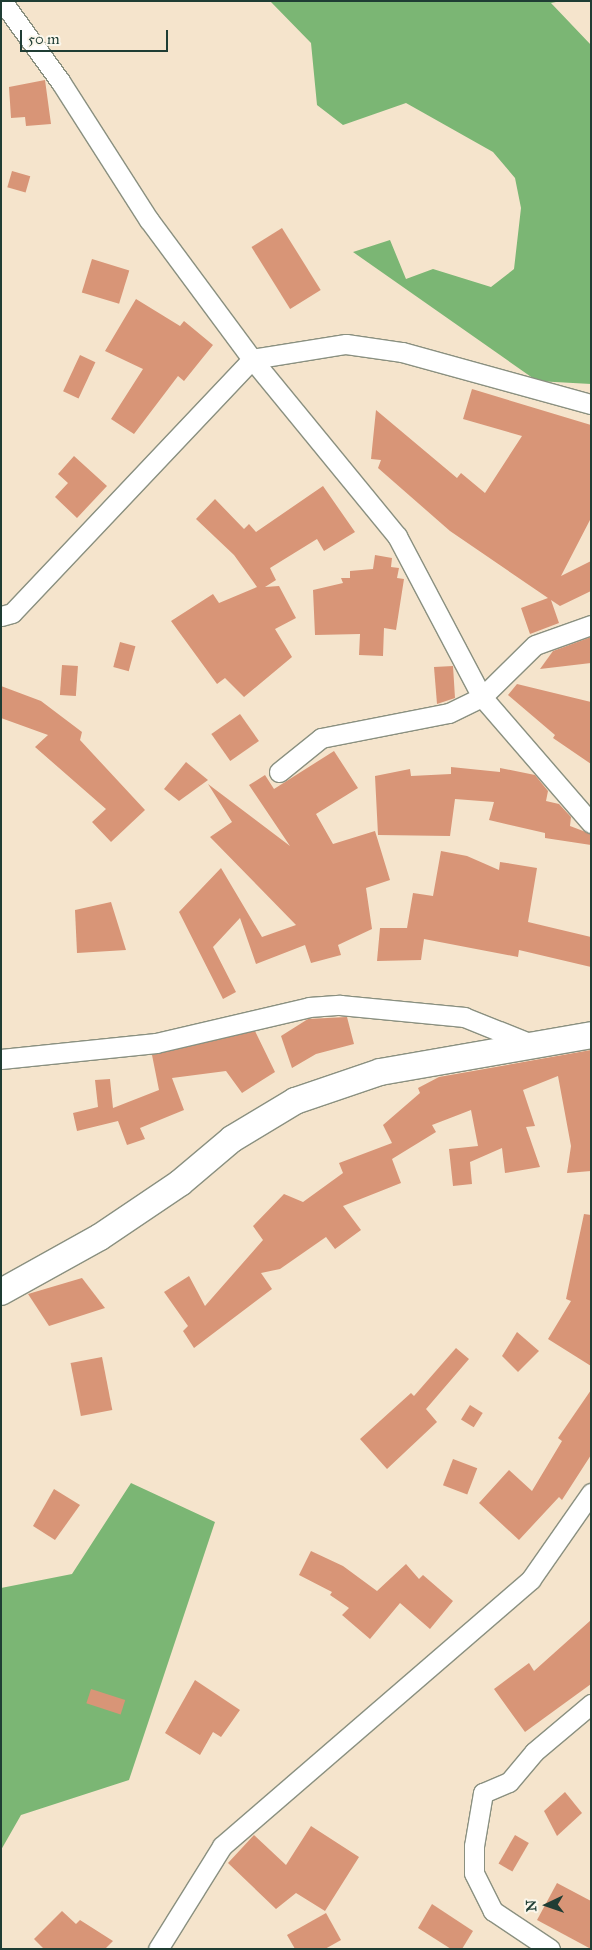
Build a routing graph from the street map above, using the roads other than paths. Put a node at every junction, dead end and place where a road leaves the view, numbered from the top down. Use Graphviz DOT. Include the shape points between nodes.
graph roads {
  1 [pos="2,1"];
  2 [pos="252,359"];
  3 [pos="591,404"];
  4 [pos="1,616"];
  5 [pos="591,626"];
  6 [pos="482,697"];
  7 [pos="279,772"];
  8 [pos="591,823"];
  9 [pos="591,1035"];
  10 [pos="534,1044"];
  11 [pos="1,1059"];
  12 [pos="1,1292"];
  13 [pos="591,1493"];
  14 [pos="591,1704"];
  15 [pos="158,1949"];
  16 [pos="550,1949"];
  1 -- 2 [label="street" via="60,80 149,220"];
  2 -- 3 [label="street" via="346,344 402,352"];
  2 -- 4 [label="street" via="12,612"];
  2 -- 6 [label="street" via="397,536"];
  5 -- 6 [label="street" via="535,645"];
  6 -- 7 [label="street" via="449,713 322,738"];
  6 -- 8 [label="street"];
  9 -- 10 [label="street"];
  10 -- 11 [label="street" via="464,1017 340,1005 309,1007 156,1043"];
  10 -- 12 [label="street" via="380,1072 295,1101 232,1139 180,1183 100,1237"];
  13 -- 15 [label="street" via="531,1579 222,1846"];
  14 -- 16 [label="street" via="534,1752 509,1782 483,1793 474,1846 474,1873 493,1911"];
}
